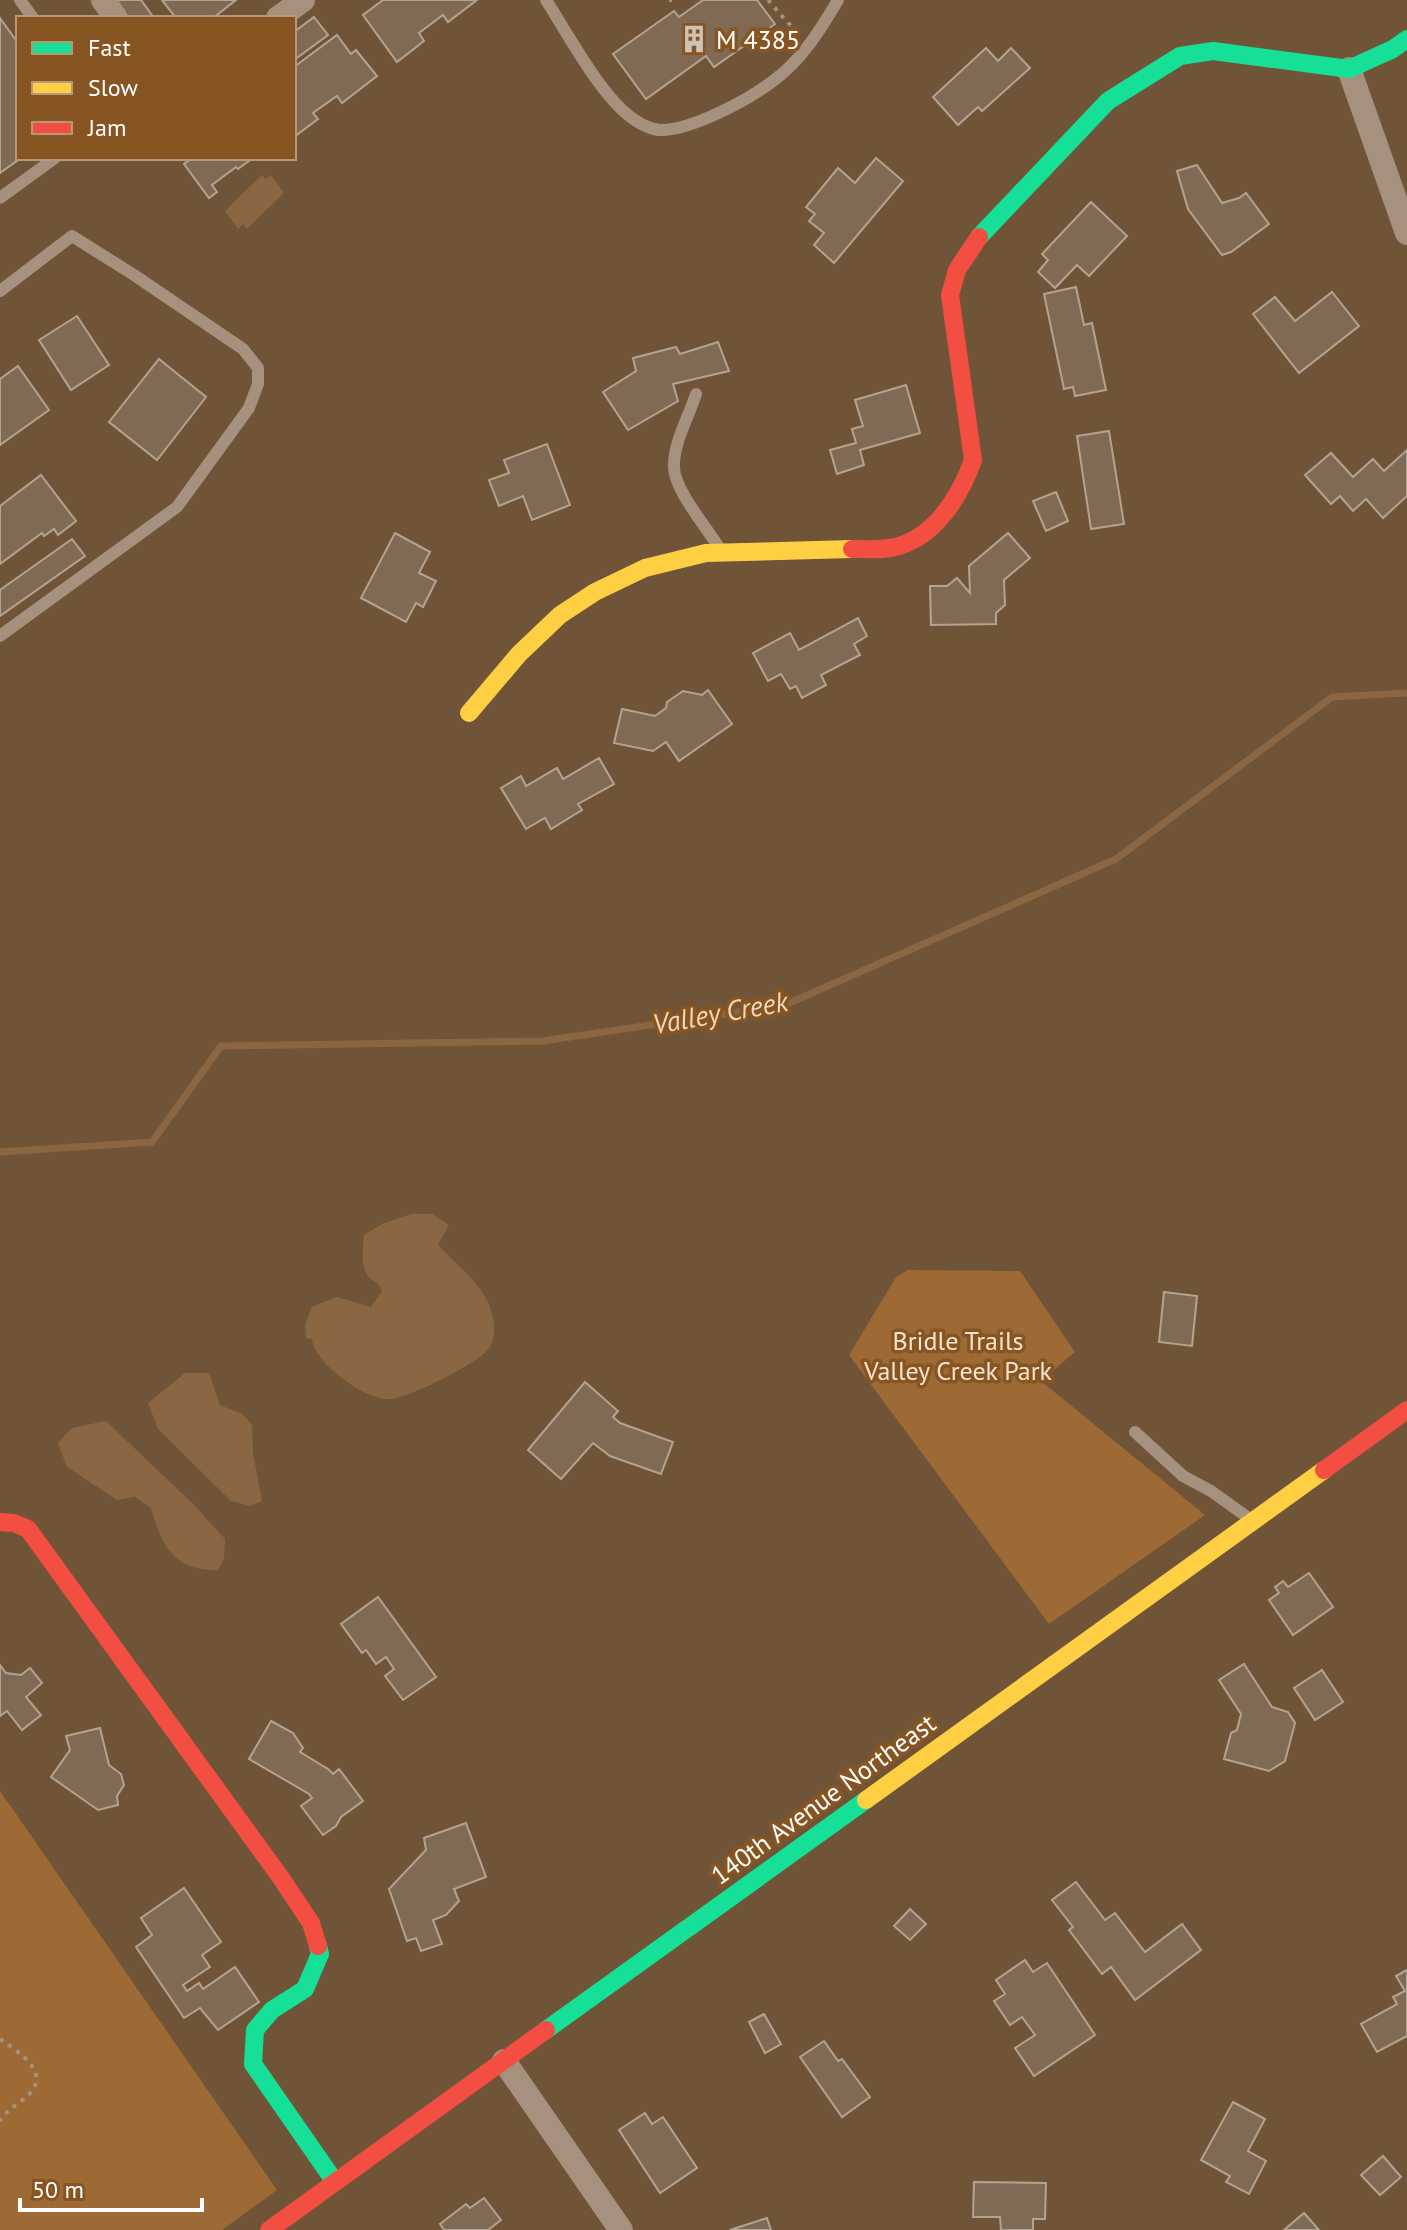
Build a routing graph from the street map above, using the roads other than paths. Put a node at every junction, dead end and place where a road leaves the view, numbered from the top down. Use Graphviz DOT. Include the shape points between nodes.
graph roads {
  1 [pos="303,0"];
  2 [pos="546,0"];
  3 [pos="838,0"];
  4 [pos="281,16"];
  5 [pos="1407,39"];
  6 [pos="1349,69"];
  7 [pos="52,160"];
  8 [pos="0,198"];
  9 [pos="1407,233"];
  10 [pos="0,291"];
  11 [pos="696,394"];
  12 [pos="722,552"];
  13 [pos="0,636"];
  14 [pos="469,713"];
  15 [pos="1407,1410"];
  16 [pos="1135,1432"];
  17 [pos="0,1522"];
  18 [pos="1254,1522"];
  19 [pos="504,2061"];
  20 [pos="335,2182"];
  21 [pos="269,2230"];
  22 [pos="621,2230"];
  1 -- 4 [label="street"];
  2 -- 3 [label="lane" via="611,99 636,121 658,130 678,127 775,81 818,34"];
  5 -- 6 [label="street"];
  6 -- 9 [label="street"];
  6 -- 12 [label="street" via="1213,51 1180,56 1108,101 973,243 957,270 950,295 973,460 964,486 942,516 922,535 892,548"];
  7 -- 8 [label="lane"];
  10 -- 13 [label="lane" via="72,236 243,349 258,368 258,384 249,408 177,507"];
  11 -- 12 [label="lane" via="673,468 677,485"];
  12 -- 14 [label="street" via="645,568 595,592 560,615 519,654"];
  15 -- 18 [label="street, 140th Avenue Northeast"];
  16 -- 18 [label="lane" via="1183,1476"];
  17 -- 20 [label="street" via="28,1529 311,1923 320,1954 305,1989 272,2010 255,2030 253,2064"];
  18 -- 19 [label="street, 140th Avenue Northeast"];
  19 -- 20 [label="street, 140th Avenue Northeast"];
  19 -- 22 [label="street"];
  20 -- 21 [label="street, 140th Avenue Northeast"];
}
